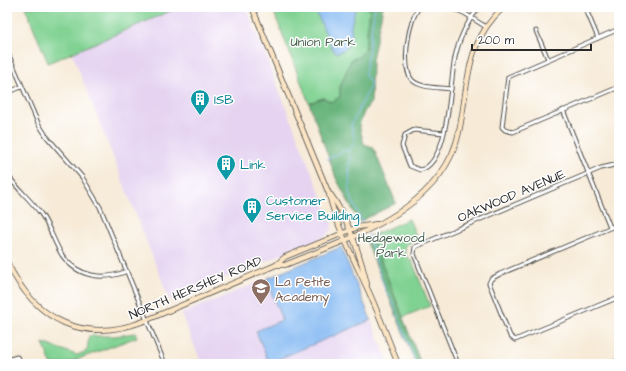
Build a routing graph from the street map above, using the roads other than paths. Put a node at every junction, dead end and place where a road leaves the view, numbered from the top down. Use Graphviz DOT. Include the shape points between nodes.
graph roads {
  1 [pos="252,7"];
  2 [pos="420,7"];
  3 [pos="450,7"];
  4 [pos="479,7"];
  5 [pos="504,7"];
  6 [pos="585,7"];
  7 [pos="472,18"];
  8 [pos="486,27"];
  9 [pos="619,29"];
  10 [pos="536,31"];
  11 [pos="598,38"];
  12 [pos="7,51"];
  13 [pos="548,59"];
  14 [pos="21,86"];
  15 [pos="619,86"];
  16 [pos="451,89"];
  17 [pos="7,93"];
  18 [pos="563,110"];
  19 [pos="444,133"];
  20 [pos="619,164"];
  21 [pos="7,174"];
  22 [pos="589,174"];
  23 [pos="329,194"];
  24 [pos="377,224"];
  25 [pos="619,224"];
  26 [pos="610,227"];
  27 [pos="349,231"];
  28 [pos="343,234"];
  29 [pos="352,238"];
  30 [pos="345,240"];
  31 [pos="7,262"];
  32 [pos="276,265"];
  33 [pos="127,271"];
  34 [pos="368,290"];
  35 [pos="619,297"];
  36 [pos="147,320"];
  37 [pos="7,360"];
  38 [pos="619,360"];
  39 [pos="22,364"];
  40 [pos="165,364"];
  41 [pos="398,364"];
  42 [pos="458,364"];
  43 [pos="610,364"];
  1 -- 23 [label="main road"];
  2 -- 16 [label="street" via="411,21 407,72 412,80 421,85"];
  3 -- 7 [label="street"];
  4 -- 7 [label="street"];
  5 -- 8 [label="main road, NORTH HERSHEY ROAD"];
  6 -- 11 [label="street"];
  7 -- 8 [label="street"];
  7 -- 16 [label="street" via="458,46"];
  8 -- 24 [label="main road, NORTH HERSHEY ROAD" via="478,40 470,63 459,134 452,154 438,178 421,198"];
  9 -- 11 [label="street"];
  10 -- 13 [label="street"];
  11 -- 13 [label="street"];
  12 -- 14 [label="street"];
  13 -- 18 [label="street" via="508,77 502,127 508,132 513,132"];
  14 -- 17 [label="street"];
  14 -- 33 [label="street" via="47,137 75,168 93,194 109,224"];
  15 -- 18 [label="street"];
  16 -- 19 [label="street"];
  18 -- 22 [label="street"];
  19 -- 19 [label="street" via="414,130 407,132 402,146 410,166 420,170 430,164"];
  20 -- 22 [label="street, OAKWOOD AVENUE"];
  21 -- 33 [label="street" via="40,214 63,256 76,268 91,276 100,277"];
  22 -- 26 [label="street"];
  22 -- 42 [label="street, OAKWOOD AVENUE" via="415,247 414,254"];
  23 -- 27 [label="main road" via="340,207"];
  23 -- 28 [label="main road"];
  24 -- 27 [label="main road, NORTH HERSHEY ROAD"];
  24 -- 29 [label="main road, NORTH HERSHEY ROAD"];
  25 -- 26 [label="street"];
  26 -- 35 [label="street" via="500,274 490,280 489,286 514,340"];
  27 -- 28 [label="main road, NORTH HERSHEY ROAD"];
  27 -- 29 [label="main road"];
  28 -- 30 [label="main road"];
  28 -- 32 [label="main road, NORTH HERSHEY ROAD" via="285,257"];
  29 -- 30 [label="main road, NORTH HERSHEY ROAD"];
  29 -- 34 [label="main road"];
  30 -- 32 [label="main road, NORTH HERSHEY ROAD" via="285,265"];
  30 -- 34 [label="main road"];
  31 -- 36 [label="main road, NORTH HERSHEY ROAD" via="19,285 34,303 70,325 109,330"];
  32 -- 36 [label="main road, NORTH HERSHEY ROAD"];
  33 -- 36 [label="street"];
  34 -- 41 [label="main road"];
  36 -- 40 [label="street"];
  37 -- 39 [label="street" via="17,357"];
  38 -- 43 [label="street"];
}
